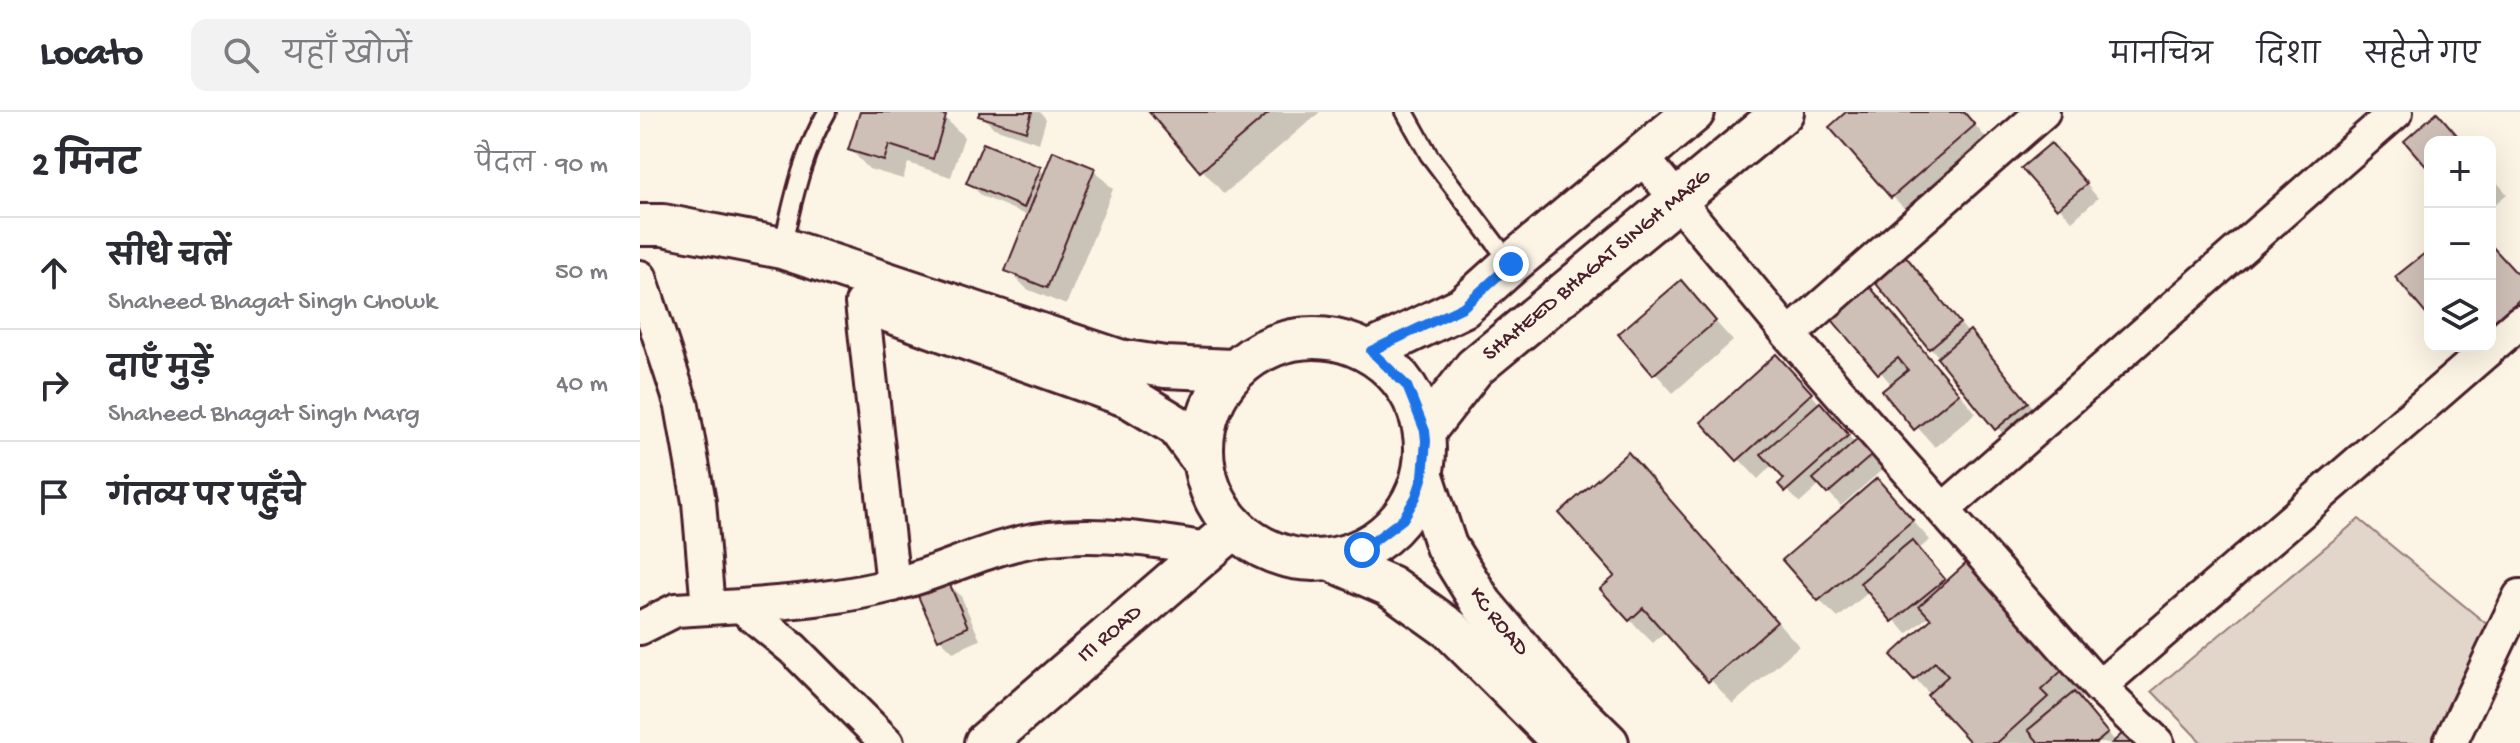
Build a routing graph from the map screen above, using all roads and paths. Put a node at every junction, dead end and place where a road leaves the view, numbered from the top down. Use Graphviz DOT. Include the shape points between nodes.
graph roads {
  1 [pos="827,112"];
  2 [pos="1405,112"];
  3 [pos="1694,112"];
  4 [pos="1783,112"];
  5 [pos="2043,112"];
  6 [pos="2396,112"];
  7 [pos="1642,157"];
  8 [pos="1679,199"];
  9 [pos="640,225"];
  10 [pos="782,248"];
  11 [pos="640,249"];
  12 [pos="1511,264"];
  13 [pos="640,277"];
  14 [pos="862,303"];
  15 [pos="2520,322"];
  16 [pos="1789,335"];
  17 [pos="1371,351"];
  18 [pos="1232,370"];
  19 [pos="1425,431"];
  20 [pos="1202,460"];
  21 [pos="1423,476"];
  22 [pos="1943,510"];
  23 [pos="1222,538"];
  24 [pos="1331,560"];
  25 [pos="893,585"];
  26 [pos="2520,596"];
  27 [pos="741,606"];
  28 [pos="708,608"];
  29 [pos="640,628"];
  30 [pos="2099,687"];
  31 [pos="887,743"];
  32 [pos="985,743"];
  33 [pos="1564,743"];
  34 [pos="1608,743"];
  35 [pos="2157,743"];
  36 [pos="2450,743"];
  1 -- 10 [label="lane" via="800,170"];
  2 -- 12 [label="lane" via="1429,155"];
  3 -- 7 [label="street"];
  4 -- 8 [label="street, SHAHEED BHAGAT SINGH MARG"];
  5 -- 16 [label="street"];
  6 -- 22 [label="street"];
  7 -- 8 [label="street"];
  7 -- 12 [label="street"];
  8 -- 16 [label="street"];
  8 -- 19 [label="street, SHAHEED BHAGAT SINGH MARG" via="1474,368"];
  9 -- 10 [label="street"];
  10 -- 18 [label="street" via="1119,360"];
  11 -- 14 [label="street" via="729,260"];
  12 -- 17 [label="street" via="1463,307"];
  13 -- 28 [label="street" via="682,406 699,502"];
  14 -- 20 [label="street" via="1129,397 1177,426"];
  14 -- 25 [label="street"];
  15 -- 30 [label="street"];
  16 -- 22 [label="street"];
  17 -- 18 [label="street" via="1327,336 1268,345"];
  17 -- 19 [label="street" via="1407,386"];
  18 -- 20 [label="street" via="1213,398 1202,437"];
  19 -- 21 [label="street"];
  20 -- 23 [label="street" via="1224,516"];
  21 -- 24 [label="street" via="1403,519 1362,550"];
  21 -- 34 [label="street, KC ROAD" via="1446,546 1482,604 1557,693"];
  22 -- 30 [label="street"];
  23 -- 24 [label="street" via="1251,542 1303,561"];
  23 -- 25 [label="street" via="1048,538"];
  23 -- 32 [label="street, ITI ROAD"];
  24 -- 33 [label="street" via="1390,586 1450,629"];
  25 -- 27 [label="street"];
  26 -- 36 [label="street"];
  27 -- 28 [label="street"];
  27 -- 31 [label="street" via="793,649"];
  28 -- 29 [label="street" via="676,610"];
  30 -- 35 [label="street"];
}
